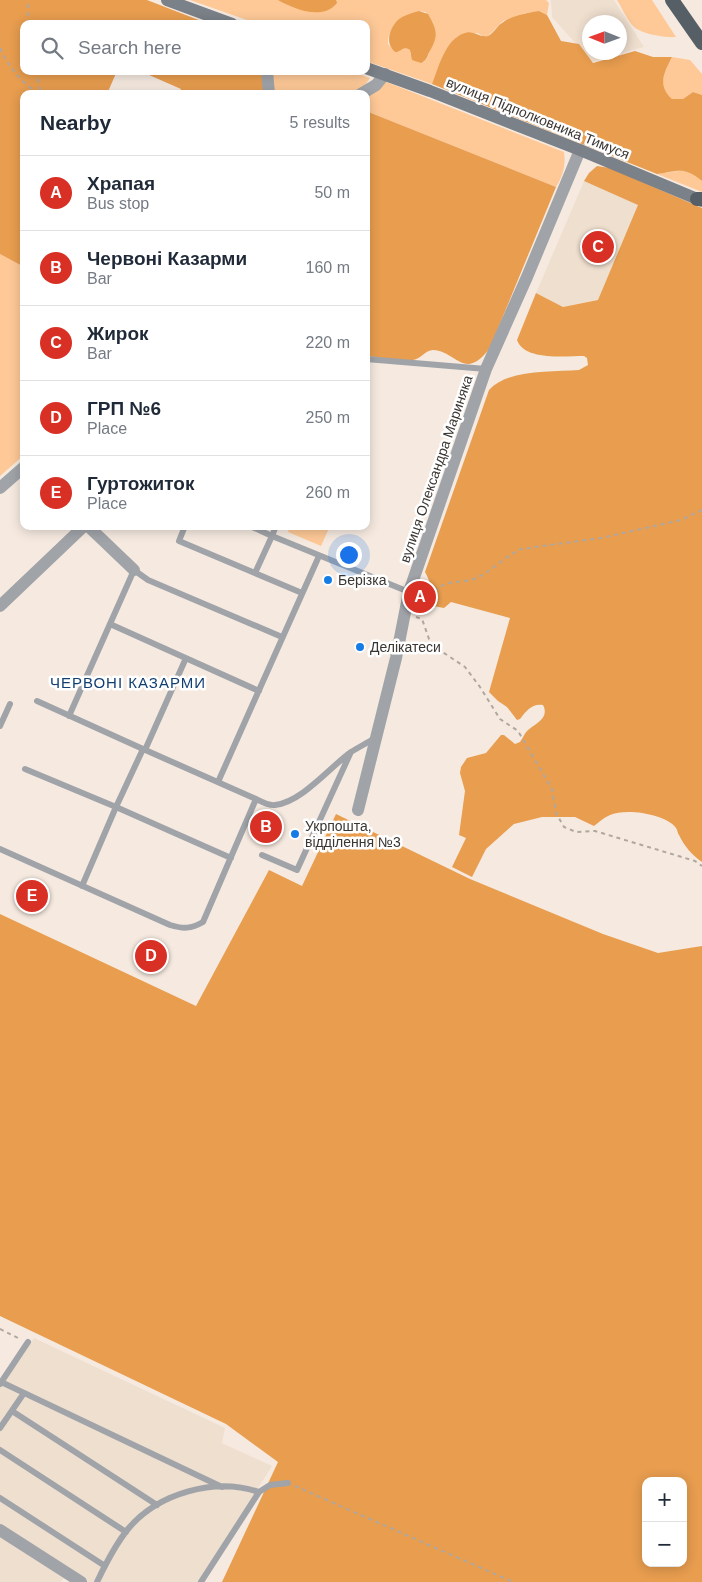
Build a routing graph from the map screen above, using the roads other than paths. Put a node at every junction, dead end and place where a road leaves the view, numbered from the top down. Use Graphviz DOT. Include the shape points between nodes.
graph roads {
  1 [pos="167,0"];
  2 [pos="672,0"];
  3 [pos="221,20"];
  4 [pos="702,42"];
  5 [pos="370,69"];
  6 [pos="385,74"];
  7 [pos="268,75"];
  8 [pos="269,90"];
  9 [pos="367,90"];
  10 [pos="580,150"];
  11 [pos="700,200"];
  12 [pos="370,359"];
  13 [pos="486,369"];
  14 [pos="20,470"];
  15 [pos="0,488"];
  16 [pos="82,530"];
  17 [pos="90,530"];
  18 [pos="183,530"];
  19 [pos="259,530"];
  20 [pos="274,530"];
  21 [pos="272,536"];
  22 [pos="319,556"];
  23 [pos="134,570"];
  24 [pos="256,573"];
  25 [pos="408,592"];
  26 [pos="302,593"];
  27 [pos="0,606"];
  28 [pos="110,624"];
  29 [pos="282,637"];
  30 [pos="186,658"];
  31 [pos="259,691"];
  32 [pos="37,701"];
  33 [pos="10,704"];
  34 [pos="69,716"];
  35 [pos="0,726"];
  36 [pos="375,738"];
  37 [pos="144,749"];
  38 [pos="351,752"];
  39 [pos="25,769"];
  40 [pos="218,782"];
  41 [pos="256,800"];
  42 [pos="116,807"];
  43 [pos="358,810"];
  44 [pos="0,849"];
  45 [pos="262,855"];
  46 [pos="231,858"];
  47 [pos="82,886"];
  48 [pos="28,1342"];
  49 [pos="1,1383"];
  50 [pos="24,1393"];
  51 [pos="12,1411"];
  52 [pos="0,1428"];
  53 [pos="0,1450"];
  54 [pos="288,1483"];
  55 [pos="222,1487"];
  56 [pos="259,1492"];
  57 [pos="0,1498"];
  58 [pos="157,1505"];
  59 [pos="0,1530"];
  60 [pos="126,1532"];
  61 [pos="105,1566"];
  62 [pos="80,1582"];
  63 [pos="97,1582"];
  64 [pos="201,1582"];
  1 -- 3 [label="main road"];
  2 -- 4 [label="highway"];
  5 -- 6 [label="main road, вулиця Підполковника Тимуся"];
  6 -- 9 [label="street"];
  6 -- 10 [label="main road, вулиця Підполковника Тимуся"];
  7 -- 8 [label="street"];
  10 -- 11 [label="main road, вулиця Підполковника Тимуся"];
  10 -- 13 [label="street, вулиця Олександра Мариняка"];
  12 -- 13 [label="lane"];
  13 -- 25 [label="street, вулиця Олександра Мариняка"];
  14 -- 15 [label="street"];
  16 -- 27 [label="street"];
  17 -- 23 [label="street"];
  18 -- 24 [label="lane" via="179,540"];
  19 -- 21 [label="lane"];
  20 -- 21 [label="lane"];
  21 -- 22 [label="lane"];
  21 -- 24 [label="lane"];
  22 -- 25 [label="lane"];
  22 -- 26 [label="lane"];
  23 -- 28 [label="lane"];
  23 -- 29 [label="lane" via="148,580"];
  24 -- 26 [label="lane"];
  25 -- 36 [label="street, вулиця Олександра Мариняка" via="396,658"];
  26 -- 29 [label="lane"];
  28 -- 30 [label="lane"];
  28 -- 34 [label="lane"];
  29 -- 31 [label="lane"];
  30 -- 31 [label="lane"];
  30 -- 37 [label="lane"];
  31 -- 40 [label="lane"];
  32 -- 34 [label="lane"];
  33 -- 35 [label="lane"];
  34 -- 37 [label="lane"];
  36 -- 38 [label="lane"];
  36 -- 43 [label="street, вулиця Олександра Мариняка"];
  37 -- 40 [label="lane"];
  37 -- 42 [label="lane"];
  38 -- 41 [label="lane" via="285,802 273,806"];
  38 -- 45 [label="lane" via="298,870"];
  39 -- 42 [label="lane"];
  40 -- 41 [label="lane"];
  41 -- 46 [label="lane"];
  42 -- 46 [label="lane"];
  42 -- 47 [label="lane"];
  44 -- 47 [label="lane"];
  46 -- 47 [label="lane" via="203,922 192,928 170,925"];
  48 -- 49 [label="lane"];
  49 -- 50 [label="lane"];
  50 -- 51 [label="lane"];
  50 -- 55 [label="lane"];
  51 -- 52 [label="lane"];
  51 -- 58 [label="lane"];
  53 -- 60 [label="lane"];
  54 -- 56 [label="lane" via="270,1485"];
  55 -- 56 [label="lane"];
  55 -- 58 [label="lane" via="187,1491"];
  56 -- 64 [label="lane"];
  57 -- 61 [label="lane"];
  58 -- 60 [label="lane"];
  59 -- 62 [label="street"];
  60 -- 61 [label="lane"];
  61 -- 63 [label="lane"];
}
